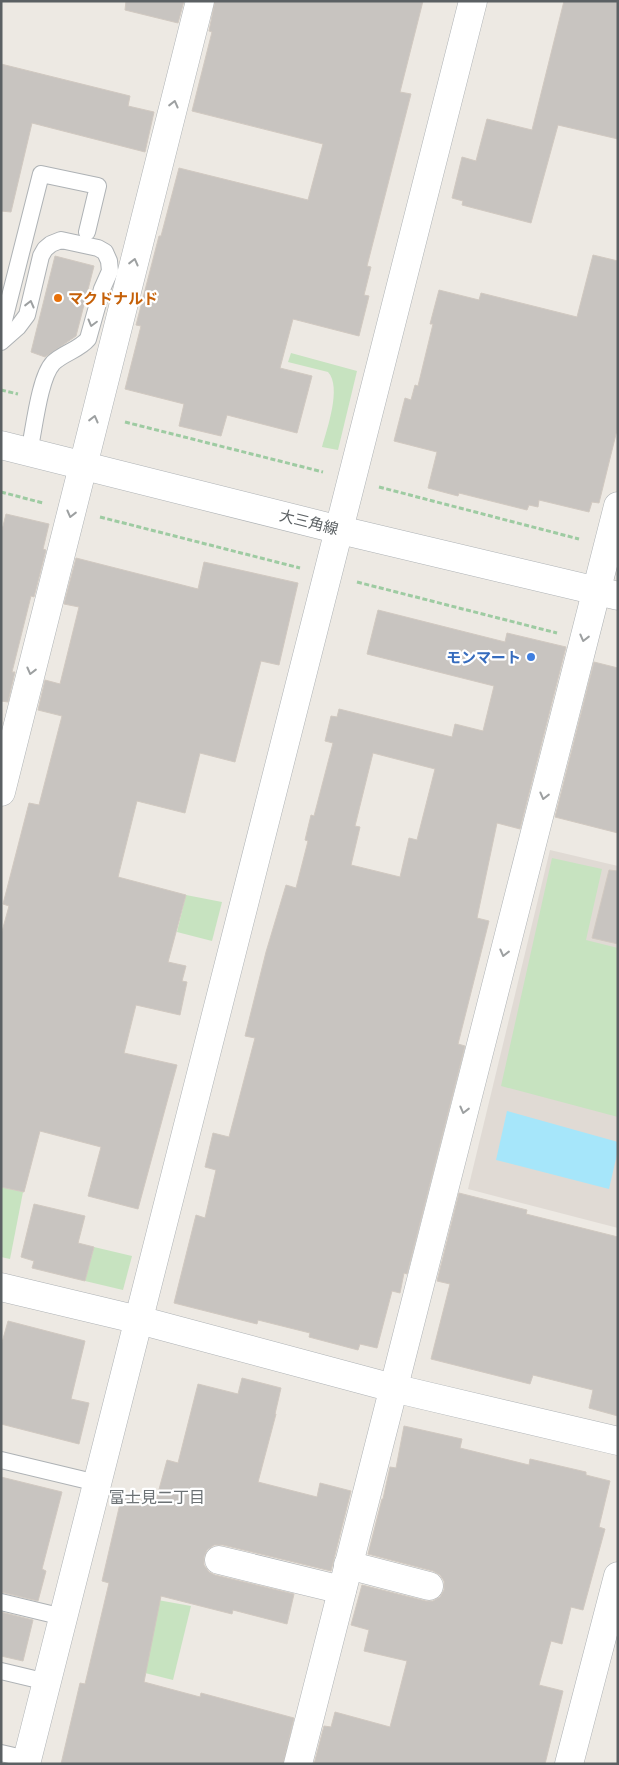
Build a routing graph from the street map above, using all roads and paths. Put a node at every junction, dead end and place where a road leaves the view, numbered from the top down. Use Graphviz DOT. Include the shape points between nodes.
graph roads {
  1 [pos="200,1"];
  2 [pos="473,1"];
  3 [pos="87,232"];
  4 [pos="1,332"];
  5 [pos="1,342"];
  6 [pos="1,390"];
  7 [pos="40,399"];
  8 [pos="96,415"];
  9 [pos="1,445"];
  10 [pos="29,452"];
  11 [pos="82,466"];
  12 [pos="353,480"];
  13 [pos="618,506"];
  14 [pos="340,530"];
  15 [pos="608,546"];
  16 [pos="607,594"];
  17 [pos="1,792"];
  18 [pos="1,1287"];
  19 [pos="139,1320"];
  20 [pos="393,1388"];
  21 [pos="618,1441"];
  22 [pos="1,1460"];
  23 [pos="97,1483"];
  24 [pos="219,1560"];
  25 [pos="618,1576"];
  26 [pos="345,1578"];
  27 [pos="429,1586"];
  28 [pos="1,1602"];
  29 [pos="63,1617"];
  30 [pos="1,1671"];
  31 [pos="47,1682"];
  32 [pos="18,1758"];
  33 [pos="298,1764"];
  34 [pos="569,1764"];
  8 -- 1 [label="street, one-way"];
  2 -- 12 [label="street"];
  3 -- 4 [label="lane" via="98,186 41,174"];
  5 -- 7 [label="lane, one-way" via="27,315 45,249 61,240 105,252 110,271 88,339 84,345 54,362 47,371"];
  6 -- 7 [label="path"];
  7 -- 10 [label="lane"];
  11 -- 8 [label="street, one-way"];
  8 -- 12 [label="path"];
  9 -- 10 [label="street, 大三角線"];
  10 -- 11 [label="street, 大三角線"];
  11 -- 14 [label="street, 大三角線"];
  11 -- 17 [label="street, one-way"];
  12 -- 14 [label="street"];
  12 -- 15 [label="path"];
  13 -- 15 [label="street"];
  14 -- 16 [label="street, 大三角線"];
  14 -- 19 [label="street"];
  15 -- 16 [label="street"];
  16 -- 20 [label="street, one-way"];
  18 -- 19 [label="street"];
  19 -- 20 [label="street"];
  19 -- 23 [label="street"];
  20 -- 21 [label="street"];
  20 -- 26 [label="street"];
  22 -- 23 [label="lane"];
  23 -- 29 [label="street"];
  24 -- 26 [label="street"];
  25 -- 34 [label="street"];
  26 -- 27 [label="street"];
  26 -- 33 [label="street"];
  28 -- 29 [label="lane"];
  29 -- 31 [label="street"];
  30 -- 31 [label="lane"];
  31 -- 32 [label="street"];
}
